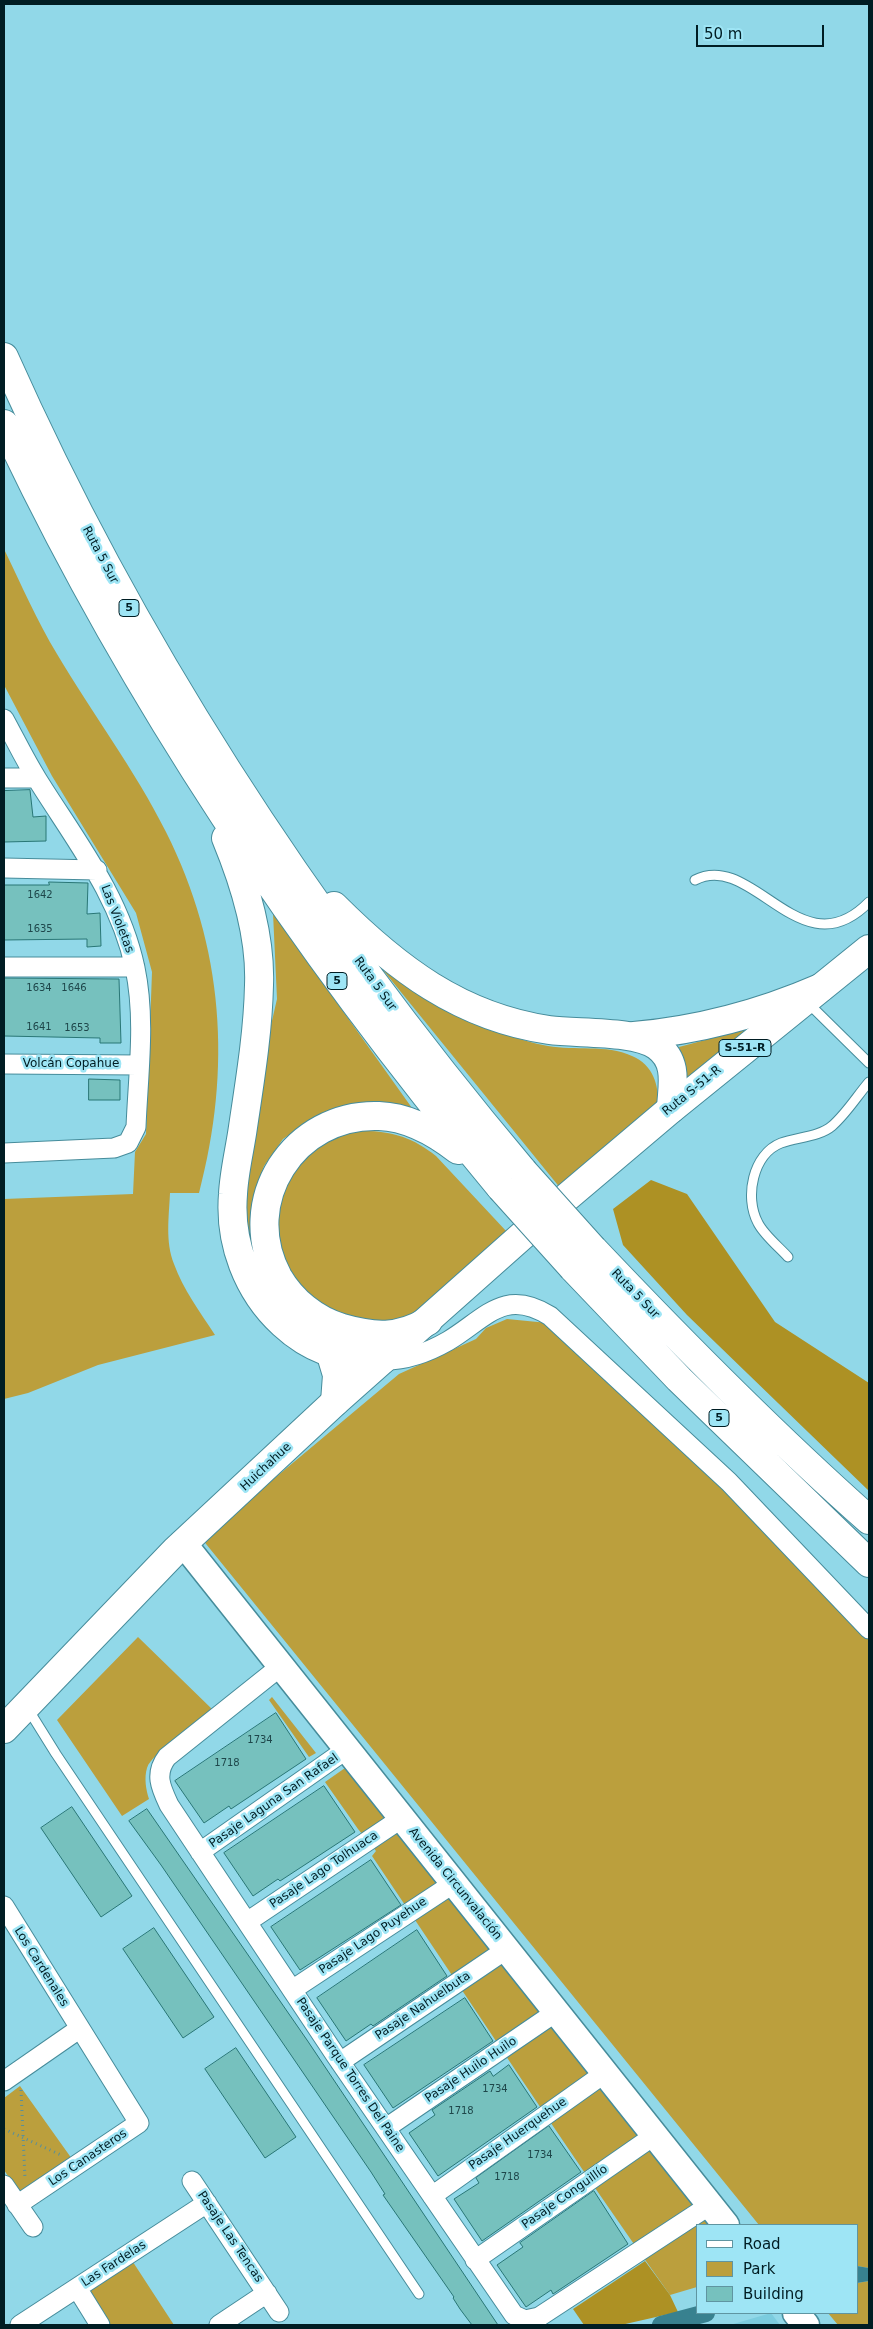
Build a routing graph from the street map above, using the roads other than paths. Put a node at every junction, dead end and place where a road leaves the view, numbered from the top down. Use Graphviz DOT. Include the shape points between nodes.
graph roads {
  1 [pos="4,357"];
  2 [pos="4,424"];
  3 [pos="4,720"];
  4 [pos="189,762"];
  5 [pos="4,778"];
  6 [pos="36,778"];
  7 [pos="278,846"];
  8 [pos="4,868"];
  9 [pos="97,870"];
  10 [pos="695,880"];
  11 [pos="869,902"];
  12 [pos="869,949"];
  13 [pos="4,967"];
  14 [pos="135,967"];
  15 [pos="812,994"];
  16 [pos="630,1036"];
  17 [pos="869,1063"];
  18 [pos="4,1064"];
  19 [pos="138,1065"];
  20 [pos="869,1082"];
  21 [pos="670,1108"];
  22 [pos="4,1153"];
  23 [pos="501,1188"];
  24 [pos="541,1219"];
  25 [pos="788,1257"];
  26 [pos="428,1321"];
  27 [pos="331,1355"];
  28 [pos="382,1360"];
  29 [pos="335,1402"];
  30 [pos="869,1520"];
  31 [pos="183,1543"];
  32 [pos="869,1563"];
  33 [pos="869,1629"];
  34 [pos="282,1666"];
  35 [pos="26,1706"];
  36 [pos="4,1729"];
  37 [pos="348,1750"];
  38 [pos="402,1818"];
  39 [pos="200,1852"];
  40 [pos="454,1883"];
  41 [pos="4,1906"];
  42 [pos="247,1922"];
  43 [pos="507,1949"];
  44 [pos="292,1990"];
  45 [pos="556,2012"];
  46 [pos="79,2028"];
  47 [pos="340,2062"];
  48 [pos="605,2073"];
  49 [pos="11,2076"];
  50 [pos="386,2128"];
  51 [pos="655,2136"];
  52 [pos="192,2181"];
  53 [pos="4,2185"];
  54 [pos="432,2196"];
  55 [pos="22,2202"];
  56 [pos="207,2203"];
  57 [pos="710,2205"];
  58 [pos="725,2224"];
  59 [pos="33,2227"];
  60 [pos="475,2260"];
  61 [pos="77,2288"];
  62 [pos="267,2293"];
  63 [pos="419,2294"];
  64 [pos="279,2312"];
  65 [pos="797,2314"];
  66 [pos="20,2325"];
  67 [pos="100,2325"];
  68 [pos="219,2325"];
  69 [pos="806,2325"];
  1 -- 7 [label="main road, Ruta 5 Sur / 5" via="58,473 125,601 224,766"];
  2 -- 4 [label="main road, 5" via="92,599"];
  3 -- 6 [label="street, Las Violetas"];
  4 -- 23 [label="main road, 5" via="339,984"];
  4 -- 27 [label="main road" via="231,850 254,923 259,962 259,1003 233,1193 236,1243 248,1278 266,1307 287,1328"];
  5 -- 6 [label="street"];
  6 -- 9 [label="street, Las Violetas"];
  7 -- 16 [label="main road" via="372,943 409,973 451,998 521,1024"];
  7 -- 30 [label="main road, Ruta 5 Sur / 5, bridge" via="403,1023 523,1171 695,1357"];
  8 -- 9 [label="street"];
  9 -- 14 [label="street, Las Violetas" via="119,918"];
  10 -- 11 [label="lane" via="715,873 730,876 797,917 816,923 845,920"];
  12 -- 15 [label="main road, Ruta S-51-R / S-51-R"];
  13 -- 14 [label="street"];
  14 -- 19 [label="street, Las Violetas" via="140,1016"];
  15 -- 16 [label="main road" via="718,1024"];
  15 -- 17 [label="lane"];
  15 -- 21 [label="main road, Ruta S-51-R / S-51-R"];
  16 -- 21 [label="main road" via="652,1043 666,1054 674,1080"];
  18 -- 19 [label="street, Volcán Copahue"];
  19 -- 22 [label="street, Las Violetas" via="136,1127 128,1142 114,1148"];
  20 -- 25 [label="lane" via="832,1127 779,1144 760,1162 752,1182 752,1204 758,1223"];
  21 -- 24 [label="main road, Ruta S-51-R / S-51-R"];
  23 -- 26 [label="main road" via="439,1136 410,1122 381,1116 350,1118 321,1129 296,1148 277,1173 266,1204 265,1237 274,1269 292,1297 318,1318 362,1334 398,1334"];
  23 -- 32 [label="main road, 5, bridge" via="572,1268 679,1379"];
  24 -- 26 [label="main road, Huichahue"];
  26 -- 28 [label="main road, Huichahue"];
  27 -- 28 [label="main road"];
  27 -- 29 [label="main road" via="337,1375"];
  28 -- 29 [label="main road, Huichahue"];
  28 -- 33 [label="street" via="405,1359 431,1349 497,1308 520,1304 541,1310 729,1482"];
  29 -- 31 [label="main road, Huichahue"];
  31 -- 34 [label="main road, Avenida Circunvalación"];
  31 -- 35 [label="main road, Huichahue"];
  34 -- 37 [label="main road, Avenida Circunvalación"];
  34 -- 39 [label="street, Pasaje Parque Torres Del Paine" via="167,1757 161,1767 159,1780 165,1796"];
  35 -- 36 [label="main road, Huichahue"];
  35 -- 63 [label="lane"];
  37 -- 38 [label="main road, Avenida Circunvalación"];
  37 -- 39 [label="street, Pasaje Laguna San Rafael"];
  38 -- 40 [label="main road, Avenida Circunvalación"];
  38 -- 42 [label="street, Pasaje Lago Tolhuaca"];
  39 -- 42 [label="street, Pasaje Parque Torres Del Paine"];
  40 -- 43 [label="main road, Avenida Circunvalación"];
  40 -- 44 [label="street, Pasaje Lago Puyehue"];
  41 -- 46 [label="street, Los Cardenales"];
  42 -- 44 [label="street, Pasaje Parque Torres Del Paine"];
  43 -- 45 [label="main road, Avenida Circunvalación"];
  43 -- 47 [label="street, Pasaje Nahuelbuta"];
  44 -- 47 [label="street, Pasaje Parque Torres Del Paine"];
  45 -- 48 [label="main road, Avenida Circunvalación"];
  45 -- 50 [label="street, Pasaje Huilo Huilo"];
  46 -- 49 [label="street"];
  46 -- 55 [label="street, Los Canasteros" via="140,2124"];
  47 -- 50 [label="street, Pasaje Parque Torres Del Paine"];
  48 -- 51 [label="main road, Avenida Circunvalación"];
  48 -- 54 [label="street, Pasaje Huerquehue"];
  50 -- 54 [label="street, Pasaje Parque Torres Del Paine"];
  51 -- 57 [label="main road, Avenida Circunvalación"];
  51 -- 60 [label="street, Pasaje Conguillío"];
  52 -- 56 [label="street, Pasaje Las Tencas"];
  53 -- 55 [label="street"];
  54 -- 60 [label="street, Pasaje Parque Torres Del Paine"];
  55 -- 59 [label="street"];
  56 -- 61 [label="street, Las Fardelas"];
  56 -- 62 [label="street, Pasaje Las Tencas"];
  57 -- 58 [label="main road, Avenida Circunvalación"];
  57 -- 60 [label="street, Pasaje Parque Torres Del Paine" via="532,2320 514,2315"];
  61 -- 66 [label="street, Las Fardelas"];
  61 -- 67 [label="street"];
  62 -- 64 [label="street, Pasaje Las Tencas"];
  62 -- 68 [label="street, Pasaje Las Tencas"];
  65 -- 69 [label="main road"];
}
